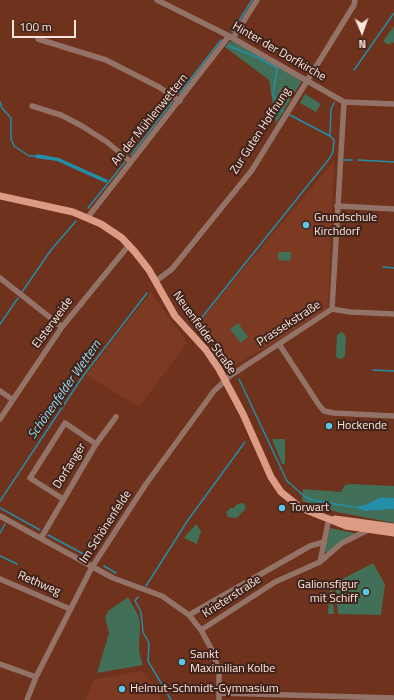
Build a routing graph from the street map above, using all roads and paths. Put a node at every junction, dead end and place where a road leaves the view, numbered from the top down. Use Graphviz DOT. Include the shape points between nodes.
graph roads {
  1 [pos="157,0"];
  2 [pos="257,0"];
  3 [pos="355,0"];
  4 [pos="231,37"];
  5 [pos="38,39"];
  6 [pos="308,80"];
  7 [pos="180,101"];
  8 [pos="344,102"];
  9 [pos="394,104"];
  10 [pos="32,106"];
  11 [pos="131,162"];
  12 [pos="0,196"];
  13 [pos="337,206"];
  14 [pos="394,209"];
  15 [pos="88,218"];
  16 [pos="129,245"];
  17 [pos="0,278"];
  18 [pos="156,281"];
  19 [pos="332,309"];
  20 [pos="394,314"];
  21 [pos="62,327"];
  22 [pos="280,344"];
  23 [pos="225,380"];
  24 [pos="0,391"];
  25 [pos="13,400"];
  26 [pos="394,416"];
  27 [pos="116,417"];
  28 [pos="0,419"];
  29 [pos="96,444"];
  30 [pos="63,498"];
  31 [pos="0,516"];
  32 [pos="329,518"];
  33 [pos="394,527"];
  34 [pos="368,530"];
  35 [pos="394,533"];
  36 [pos="41,538"];
  37 [pos="324,542"];
  38 [pos="320,562"];
  39 [pos="92,567"];
  40 [pos="0,579"];
  41 [pos="70,609"];
  42 [pos="189,615"];
  43 [pos="201,630"];
  44 [pos="0,664"];
  45 [pos="36,677"];
  46 [pos="219,693"];
  47 [pos="394,698"];
  48 [pos="383,699"];
  49 [pos="27,700"];
  50 [pos="219,700"];
  1 -- 4 [label="street, Hinter der Dorfkirche"];
  2 -- 4 [label="street, An der Mühlenwettern"];
  3 -- 6 [label="street, Zur Guten Hoffnung"];
  4 -- 6 [label="street, Hinter der Dorfkirche"];
  4 -- 7 [label="street, An der Mühlenwettern"];
  5 -- 7 [label="street" via="106,60 159,87"];
  6 -- 8 [label="street, Hinter der Dorfkirche"];
  6 -- 18 [label="street, Zur Guten Hoffnung" via="252,170 172,269"];
  7 -- 11 [label="street, An der Mühlenwettern"];
  8 -- 9 [label="street, Hinter der Dorfkirche"];
  8 -- 13 [label="street, Prassekstraße"];
  10 -- 11 [label="street" via="61,115 82,126"];
  11 -- 15 [label="street, An der Mühlenwettern"];
  12 -- 15 [label="main road, Neuenfelder Straße" via="61,208"];
  13 -- 14 [label="street"];
  13 -- 19 [label="street, Prassekstraße"];
  15 -- 16 [label="main road, Neuenfelder Straße" via="112,230"];
  16 -- 18 [label="main road, Neuenfelder Straße"];
  16 -- 21 [label="street, Elsterweide"];
  17 -- 21 [label="street"];
  18 -- 23 [label="main road, Neuenfelder Straße" via="175,316 212,359"];
  19 -- 20 [label="street"];
  19 -- 22 [label="street, Prassekstraße"];
  21 -- 25 [label="street, Elsterweide"];
  22 -- 23 [label="street, Prassekstraße"];
  22 -- 26 [label="street" via="319,405 329,413"];
  23 -- 32 [label="main road, Neuenfelder Straße" via="271,477 281,492 301,508"];
  23 -- 39 [label="street, Im Schönenfelde" via="181,435"];
  24 -- 25 [label="street"];
  25 -- 28 [label="street, Elsterweide"];
  27 -- 29 [label="street, Dorfanger"];
  29 -- 30 [label="street, Dorfanger"];
  29 -- 30 [label="street, Dorfanger" via="65,422 30,478"];
  30 -- 36 [label="street, Dorfanger"];
  31 -- 36 [label="street"];
  32 -- 33 [label="main road, Neuenfelder Straße"];
  32 -- 34 [label="main road, Neuenfelder Straße" via="346,526"];
  32 -- 37 [label="street"];
  34 -- 35 [label="main road, Neuenfelder Straße"];
  34 -- 38 [label="street, Krieterstraße" via="342,543"];
  36 -- 39 [label="street"];
  37 -- 38 [label="street"];
  37 -- 42 [label="street" via="316,543"];
  38 -- 43 [label="street, Krieterstraße" via="275,582"];
  39 -- 41 [label="street, Im Schönenfelde"];
  39 -- 42 [label="street" via="124,584 162,596"];
  40 -- 41 [label="street, Rethweg"];
  41 -- 45 [label="street, Im Schönenfelde"];
  42 -- 43 [label="street"];
  43 -- 46 [label="street, Krieterstraße" via="215,658 219,673"];
  44 -- 45 [label="street"];
  45 -- 49 [label="street, Im Schönenfelde"];
  46 -- 48 [label="street"];
  46 -- 50 [label="street, Krieterstraße"];
  47 -- 48 [label="street"];
}
